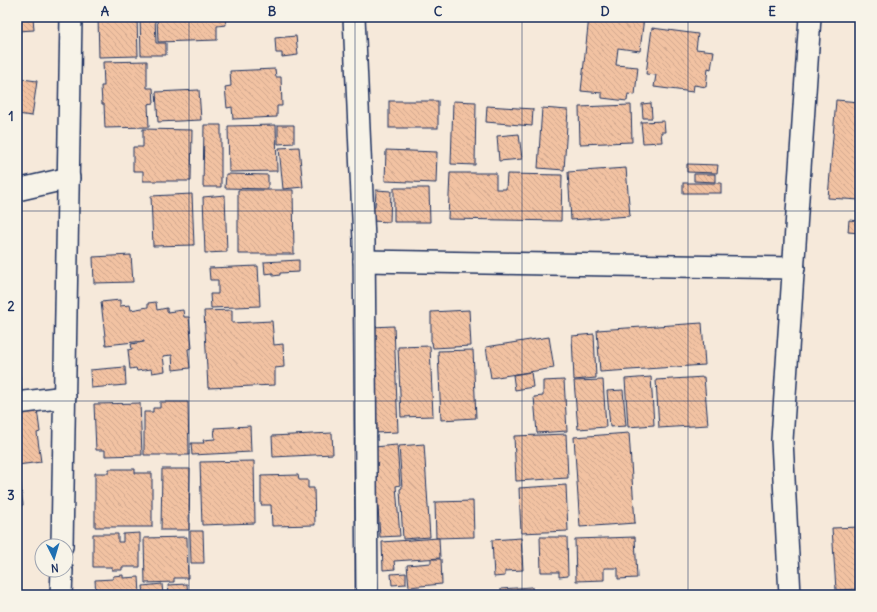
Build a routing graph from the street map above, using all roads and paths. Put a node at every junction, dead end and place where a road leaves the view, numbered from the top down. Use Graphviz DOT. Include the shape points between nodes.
graph roads {
  1 [pos="72,17"];
  2 [pos="354,17"];
  3 [pos="810,17"];
  4 [pos="69,178"];
  5 [pos="17,190"];
  6 [pos="364,261"];
  7 [pos="794,268"];
  8 [pos="65,397"];
  9 [pos="17,403"];
  10 [pos="62,538"];
  11 [pos="62,578"];
  12 [pos="61,595"];
  13 [pos="368,595"];
  14 [pos="790,595"];
  1 -- 4 [label="street"];
  2 -- 6 [label="street"];
  3 -- 7 [label="street"];
  4 -- 5 [label="street"];
  4 -- 8 [label="street"];
  6 -- 7 [label="street"];
  6 -- 13 [label="street"];
  7 -- 14 [label="street" via="782,440"];
  8 -- 9 [label="street"];
  8 -- 10 [label="street"];
  11 -- 12 [label="street"];
}
